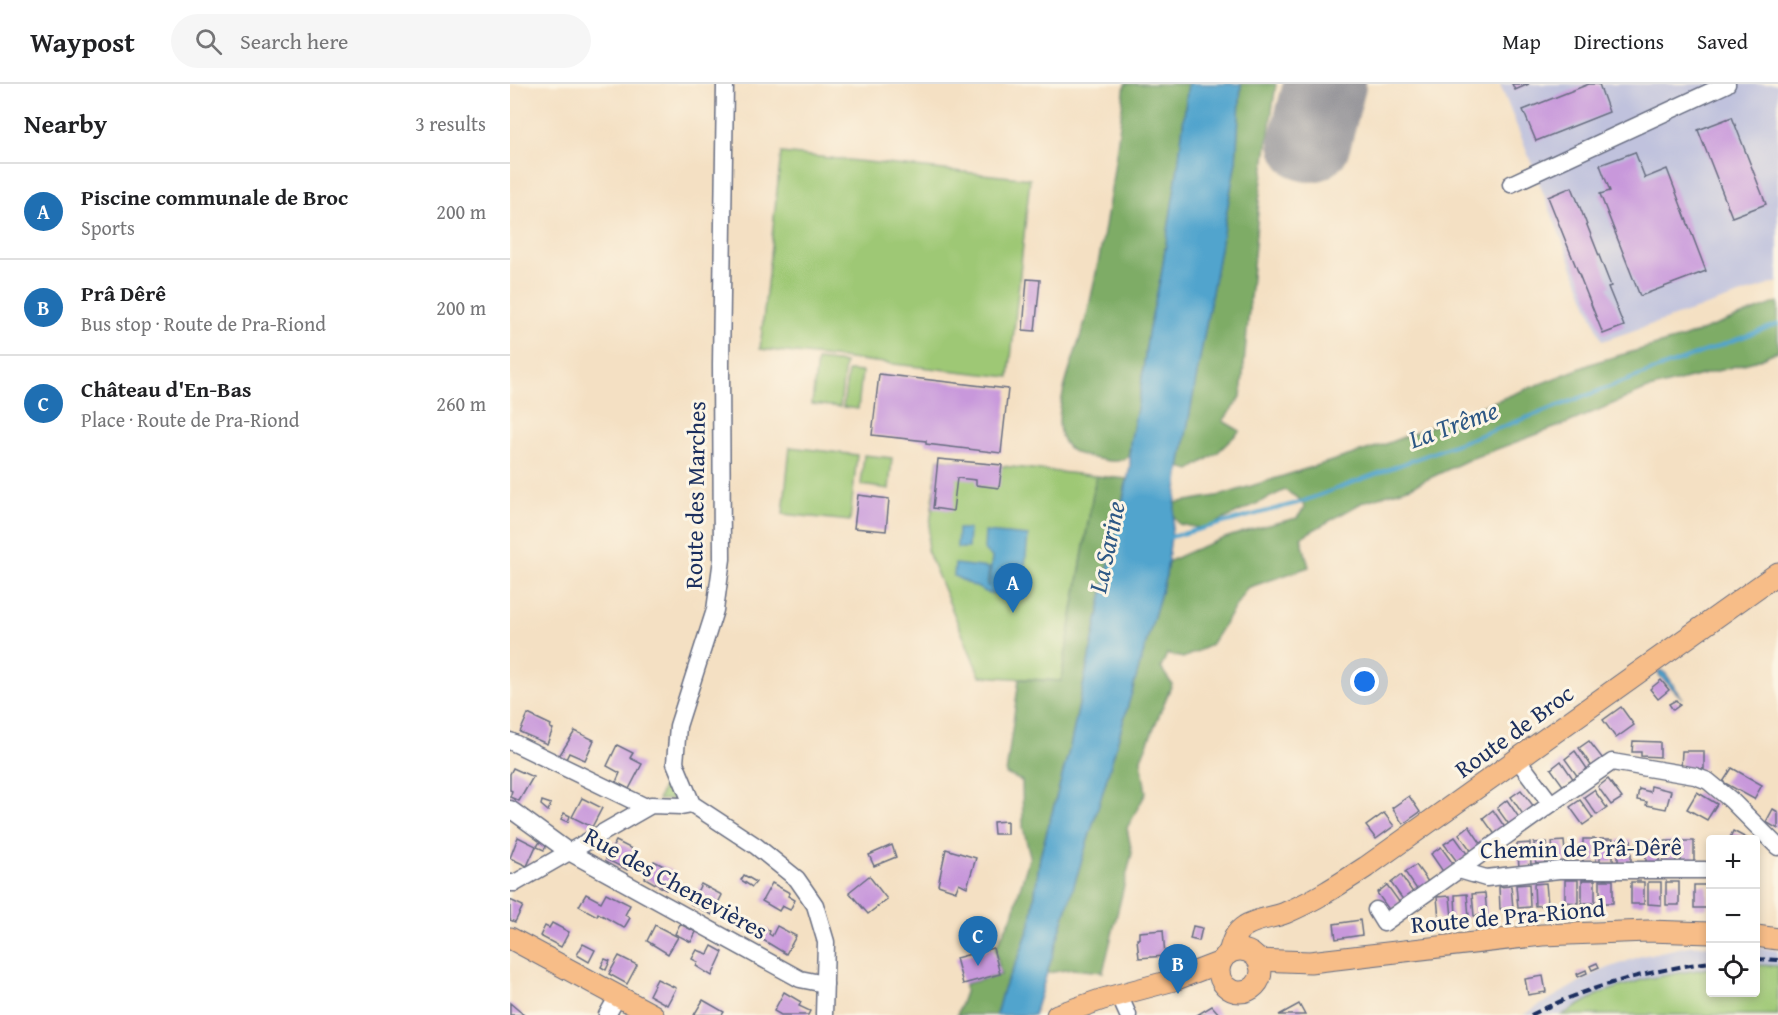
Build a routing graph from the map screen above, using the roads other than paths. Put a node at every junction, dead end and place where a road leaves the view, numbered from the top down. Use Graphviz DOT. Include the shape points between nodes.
graph roads {
  1 [pos="725,84"];
  2 [pos="1727,84"];
  3 [pos="1511,184"];
  4 [pos="1778,573"];
  5 [pos="510,741"];
  6 [pos="1518,760"];
  7 [pos="692,804"];
  8 [pos="1551,804"];
  9 [pos="646,807"];
  10 [pos="510,809"];
  11 [pos="1778,847"];
  12 [pos="568,852"];
  13 [pos="1459,870"];
  14 [pos="1705,870"];
  15 [pos="510,883"];
  16 [pos="1376,910"];
  17 [pos="1272,918"];
  18 [pos="1706,933"];
  19 [pos="1760,937"];
  20 [pos="510,938"];
  21 [pos="1778,939"];
  22 [pos="1255,957"];
  23 [pos="1310,963"];
  24 [pos="1224,966"];
  25 [pos="1258,981"];
  26 [pos="825,984"];
  27 [pos="1119,995"];
  28 [pos="618,996"];
  29 [pos="607,1015"];
  30 [pos="653,1015"];
  31 [pos="824,1015"];
  32 [pos="1058,1015"];
  33 [pos="1128,1015"];
  1 -- 7 [label="street, Route des Marches" via="722,559 715,610 678,726 675,763"];
  2 -- 3 [label="street"];
  4 -- 6 [label="main road, Route de Broc"];
  5 -- 9 [label="street"];
  6 -- 8 [label="street, Chemin de Prâ-Dêrê"];
  6 -- 17 [label="main road, Route de Broc" via="1342,883"];
  7 -- 9 [label="street"];
  7 -- 26 [label="street" via="756,846 797,879 815,905 826,942"];
  8 -- 11 [label="street, Chemin de Prâ-Dêrê" via="1612,762 1695,776 1719,788"];
  8 -- 13 [label="street, Chemin de Prâ-Dêrê"];
  9 -- 12 [label="street"];
  10 -- 12 [label="street, Rue des Chenevières"];
  12 -- 15 [label="street"];
  12 -- 26 [label="street, Rue des Chenevières" via="800,979"];
  13 -- 14 [label="street, Chemin de Prâ-Dêrê" via="1486,878 1559,870"];
  13 -- 16 [label="street, Chemin de Prâ-Dêrê" via="1384,923"];
  17 -- 22 [label="main road, Route de Broc" via="1254,934 1251,947"];
  17 -- 24 [label="main road, Route de Broc" via="1244,926 1235,936"];
  18 -- 23 [label="main road, Route de Pra-Riond" via="1542,935"];
  19 -- 21 [label="main road"];
  20 -- 28 [label="main road"];
  22 -- 23 [label="main road, Route de Pra-Riond"];
  22 -- 24 [label="main road, Route de Pra-Riond" via="1240,950"];
  22 -- 25 [label="main road" via="1261,972"];
  23 -- 25 [label="main road, Route de Pra-Riond"];
  24 -- 25 [label="main road, Route de Pra-Riond" via="1232,990 1251,989"];
  24 -- 27 [label="main road, Route de Pra-Riond"];
  26 -- 31 [label="street"];
  27 -- 32 [label="main road, Route de Pra-Riond"];
  27 -- 33 [label="street"];
  28 -- 29 [label="street"];
  28 -- 30 [label="main road"];
}
